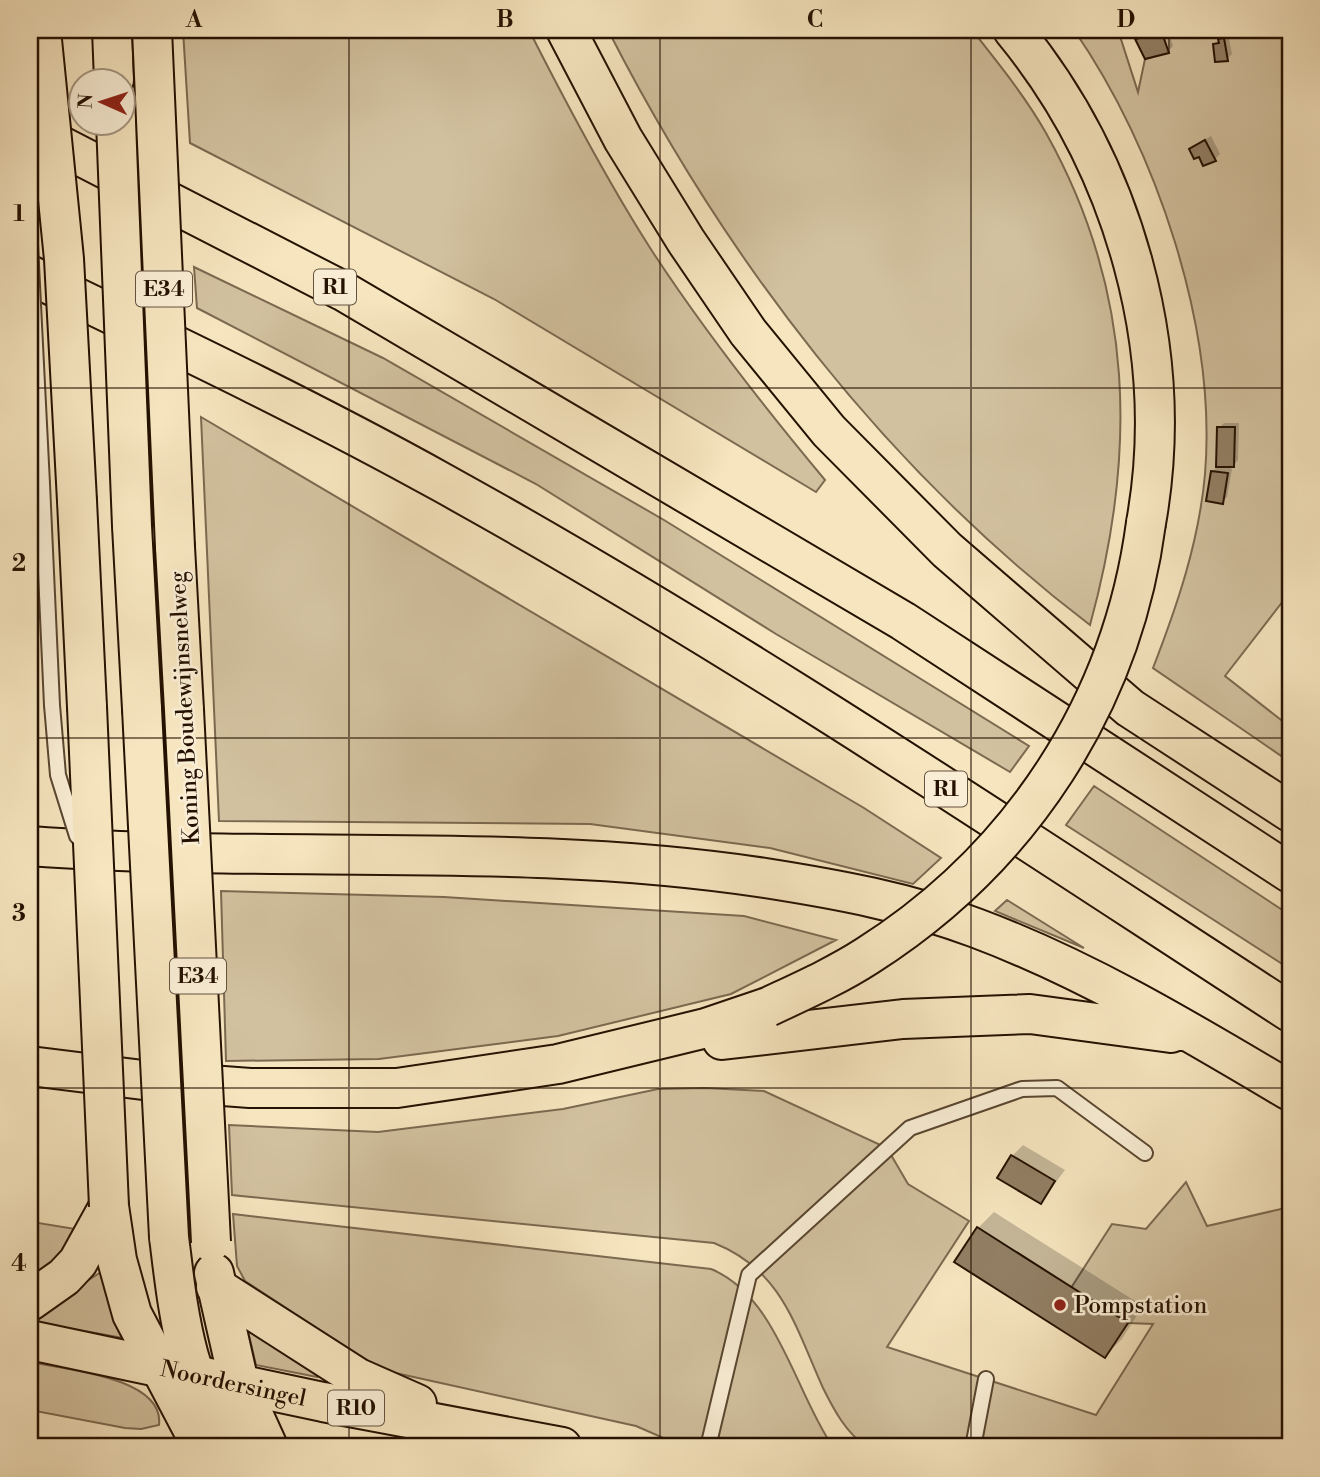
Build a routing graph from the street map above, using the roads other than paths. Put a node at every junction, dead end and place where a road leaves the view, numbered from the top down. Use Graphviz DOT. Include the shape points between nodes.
graph roads {
  1 [pos="41,30"];
  2 [pos="112,30"];
  3 [pos="152,30"];
  4 [pos="566,30"];
  5 [pos="1013,30"];
  6 [pos="113,66"];
  7 [pos="30,130"];
  8 [pos="117,136"];
  9 [pos="30,245"];
  10 [pos="30,275"];
  11 [pos="69,706"];
  12 [pos="1290,812"];
  13 [pos="30,846"];
  14 [pos="1290,873"];
  15 [pos="1290,1012"];
  16 [pos="1198,1037"];
  17 [pos="599,1055"];
  18 [pos="30,1066"];
  19 [pos="1290,1091"];
  20 [pos="1145,1153"];
  21 [pos="105,1224"];
  22 [pos="213,1262"];
  23 [pos="30,1301"];
  24 [pos="30,1340"];
  25 [pos="177,1371"];
  26 [pos="986,1379"];
  27 [pos="239,1383"];
  28 [pos="474,1429"];
  29 [pos="201,1447"];
  30 [pos="236,1447"];
  31 [pos="268,1447"];
  32 [pos="562,1447"];
  33 [pos="708,1447"];
  34 [pos="974,1447"];
  1 -- 11 [label="main road, bridge" via="64,259 77,501"];
  2 -- 6 [label="main road"];
  3 -- 22 [label="main road, Koning Boudewijnsnelweg / E34, bridge"];
  4 -- 12 [label="main road" via="623,139 686,240 748,332 829,431 947,550 1130,708"];
  5 -- 17 [label="main road, bridge" via="1078,121 1118,215 1140,292 1155,415 1154,478 1141,560 1114,654 1093,704 1044,792 978,866 903,930 821,982 768,1007"];
  7 -- 14 [label="main road, R1" via="355,298 903,621"];
  8 -- 25 [label="main road, E34, bridge" via="169,1237 178,1307"];
  9 -- 11 [label="lane, bridge" via="42,484"];
  10 -- 15 [label="main road, R1" via="291,400 598,572 842,722"];
  11 -- 21 [label="main road, bridge" via="95,851"];
  13 -- 16 [label="main road" via="617,860 821,887 975,927 1092,980"];
  16 -- 17 [label="main road" via="1030,1014 903,1018"];
  16 -- 19 [label="main road"];
  17 -- 18 [label="main road" via="397,1088 250,1087"];
  20 -- 33 [label="lane" via="1056,1088 1021,1089 910,1128 748,1275"];
  21 -- 23 [label="main road" via="64,1277"];
  21 -- 25 [label="main road" via="132,1314"];
  22 -- 27 [label="main road, Koning Boudewijnsnelweg / E34"];
  22 -- 28 [label="main road" via="358,1378"];
  24 -- 25 [label="main road, Noordersingel / R10"];
  25 -- 27 [label="main road, Noordersingel / R10"];
  25 -- 29 [label="main road"];
  25 -- 30 [label="main road"];
  26 -- 34 [label="lane"];
  27 -- 28 [label="main road, Noordersingel / R10"];
  27 -- 31 [label="main road, Koning Boudewijnsnelweg"];
  28 -- 32 [label="main road, Noordersingel / R10"];
}
